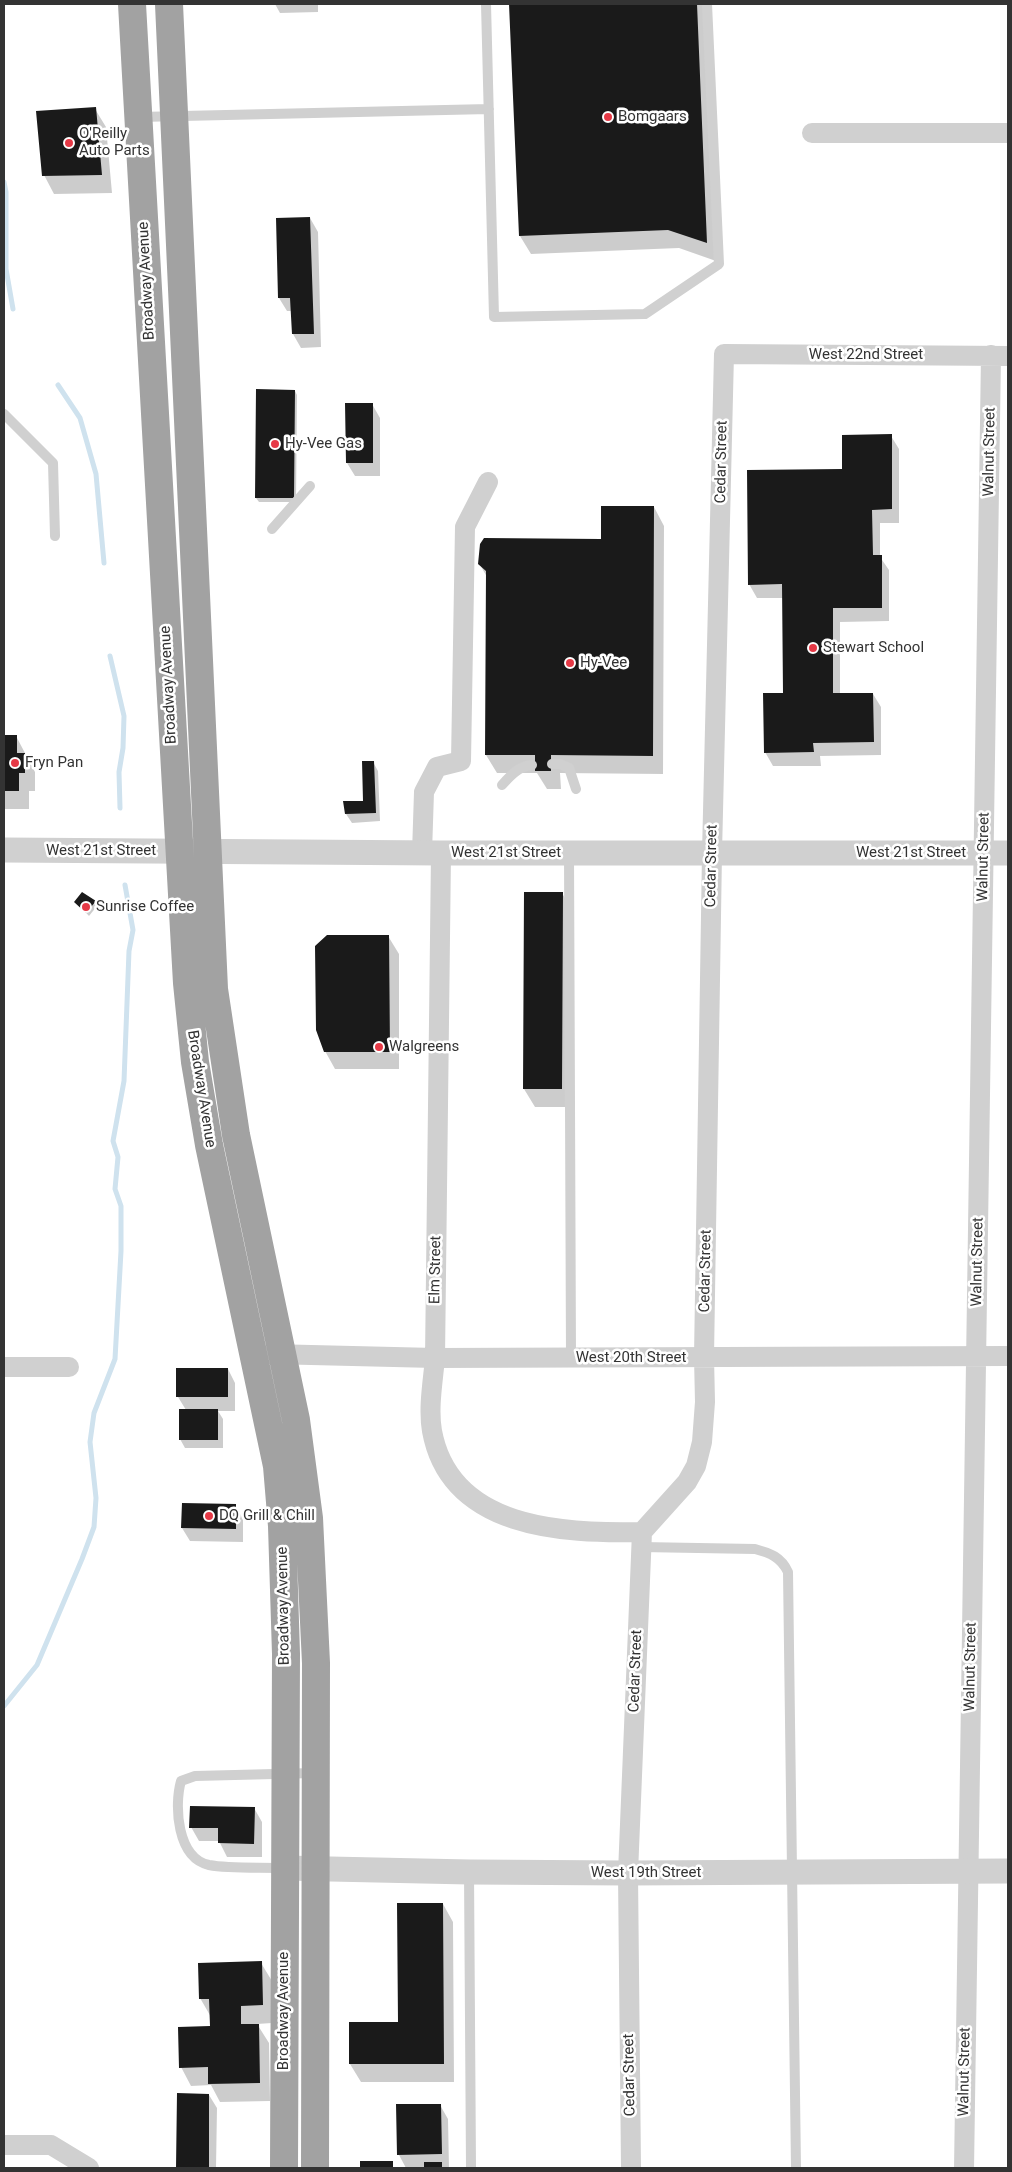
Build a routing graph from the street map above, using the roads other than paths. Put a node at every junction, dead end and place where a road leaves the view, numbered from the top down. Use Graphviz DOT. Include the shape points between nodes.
graph roads {
  1 [pos="132,4"];
  2 [pos="169,4"];
  3 [pos="486,4"];
  4 [pos="707,4"];
  5 [pos="489,109"];
  6 [pos="174,116"];
  7 [pos="138,117"];
  8 [pos="1008,132"];
  9 [pos="812,134"];
  10 [pos="724,354"];
  11 [pos="1000,356"];
  12 [pos="4,414"];
  13 [pos="488,482"];
  14 [pos="310,486"];
  15 [pos="272,529"];
  16 [pos="56,536"];
  17 [pos="552,764"];
  18 [pos="532,765"];
  19 [pos="502,785"];
  20 [pos="576,789"];
  21 [pos="4,850"];
  22 [pos="178,852"];
  23 [pos="207,852"];
  24 [pos="569,852"];
  25 [pos="432,853"];
  26 [pos="712,853"];
  27 [pos="984,853"];
  28 [pos="1008,853"];
  29 [pos="253,1353"];
  30 [pos="282,1354"];
  31 [pos="976,1356"];
  32 [pos="1008,1356"];
  33 [pos="704,1357"];
  34 [pos="435,1358"];
  35 [pos="572,1358"];
  36 [pos="4,1367"];
  37 [pos="69,1368"];
  38 [pos="642,1540"];
  39 [pos="284,1773"];
  40 [pos="316,1773"];
  41 [pos="284,1868"];
  42 [pos="317,1868"];
  43 [pos="968,1871"];
  44 [pos="1008,1871"];
  45 [pos="469,1872"];
  46 [pos="792,1872"];
  47 [pos="628,1873"];
  48 [pos="4,2145"];
  49 [pos="89,2168"];
  50 [pos="284,2168"];
  51 [pos="315,2168"];
  52 [pos="471,2168"];
  53 [pos="631,2168"];
  54 [pos="796,2168"];
  55 [pos="964,2168"];
  1 -- 7 [label="highway, Broadway Avenue"];
  2 -- 6 [label="highway, Broadway Avenue"];
  3 -- 5 [label="lane"];
  4 -- 5 [label="lane" via="718,264 645,314 494,316"];
  5 -- 6 [label="lane"];
  6 -- 7 [label="lane"];
  6 -- 23 [label="highway, Broadway Avenue"];
  7 -- 22 [label="highway, Broadway Avenue"];
  8 -- 9 [label="street"];
  10 -- 11 [label="street, West 22nd Street"];
  10 -- 26 [label="street, Cedar Street"];
  11 -- 27 [label="street, Walnut Street"];
  12 -- 16 [label="lane" via="53,464"];
  13 -- 25 [label="street, Elm Street" via="465,527 461,761 449,764 436,786"];
  14 -- 15 [label="lane"];
  17 -- 20 [label="lane" via="569,768"];
  18 -- 19 [label="lane" via="521,768"];
  21 -- 22 [label="street, West 21st Street"];
  22 -- 23 [label="street, West 21st Street"];
  22 -- 29 [label="highway, Broadway Avenue" via="186,983 195,1062"];
  23 -- 25 [label="street, West 21st Street"];
  23 -- 30 [label="highway, Broadway Avenue" via="214,989 224,1057 236,1135"];
  24 -- 25 [label="street, West 21st Street"];
  24 -- 26 [label="street, West 21st Street"];
  24 -- 35 [label="lane"];
  25 -- 34 [label="street, Elm Street"];
  26 -- 27 [label="street, West 21st Street"];
  26 -- 33 [label="street, Cedar Street"];
  27 -- 28 [label="street, West 21st Street"];
  27 -- 31 [label="street, Walnut Street"];
  29 -- 30 [label="street, West 20th Street"];
  29 -- 39 [label="highway, Broadway Avenue" via="277,1466 282,1526 286,1654"];
  30 -- 34 [label="street, West 20th Street"];
  30 -- 40 [label="highway, Broadway Avenue" via="296,1420 309,1518 316,1663"];
  31 -- 32 [label="street, West 20th Street"];
  31 -- 33 [label="street, West 20th Street"];
  31 -- 43 [label="street, Walnut Street"];
  33 -- 35 [label="street, West 20th Street"];
  33 -- 38 [label="street, Cedar Street" via="706,1402 696,1466"];
  34 -- 35 [label="street, West 20th Street"];
  34 -- 38 [label="street, Elm Street" via="432,1430 441,1459 463,1490 479,1503 540,1527"];
  36 -- 37 [label="street"];
  38 -- 46 [label="lane" via="755,1549 784,1562 788,1572"];
  38 -- 47 [label="street, Cedar Street"];
  39 -- 40 [label="lane"];
  39 -- 41 [label="highway, Broadway Avenue"];
  39 -- 41 [label="lane" via="196,1776 181,1781 179,1825 189,1850 208,1865"];
  40 -- 42 [label="highway, Broadway Avenue"];
  41 -- 42 [label="street, West 19th Street"];
  41 -- 50 [label="highway, Broadway Avenue"];
  42 -- 45 [label="street, West 19th Street"];
  42 -- 51 [label="highway, Broadway Avenue"];
  43 -- 44 [label="street, West 19th Street"];
  43 -- 46 [label="street, West 19th Street"];
  43 -- 55 [label="street, Walnut Street"];
  45 -- 47 [label="street, West 19th Street"];
  45 -- 52 [label="lane"];
  46 -- 47 [label="street, West 19th Street"];
  46 -- 54 [label="lane"];
  47 -- 53 [label="street, Cedar Street"];
  48 -- 49 [label="street" via="51,2145"];
}
